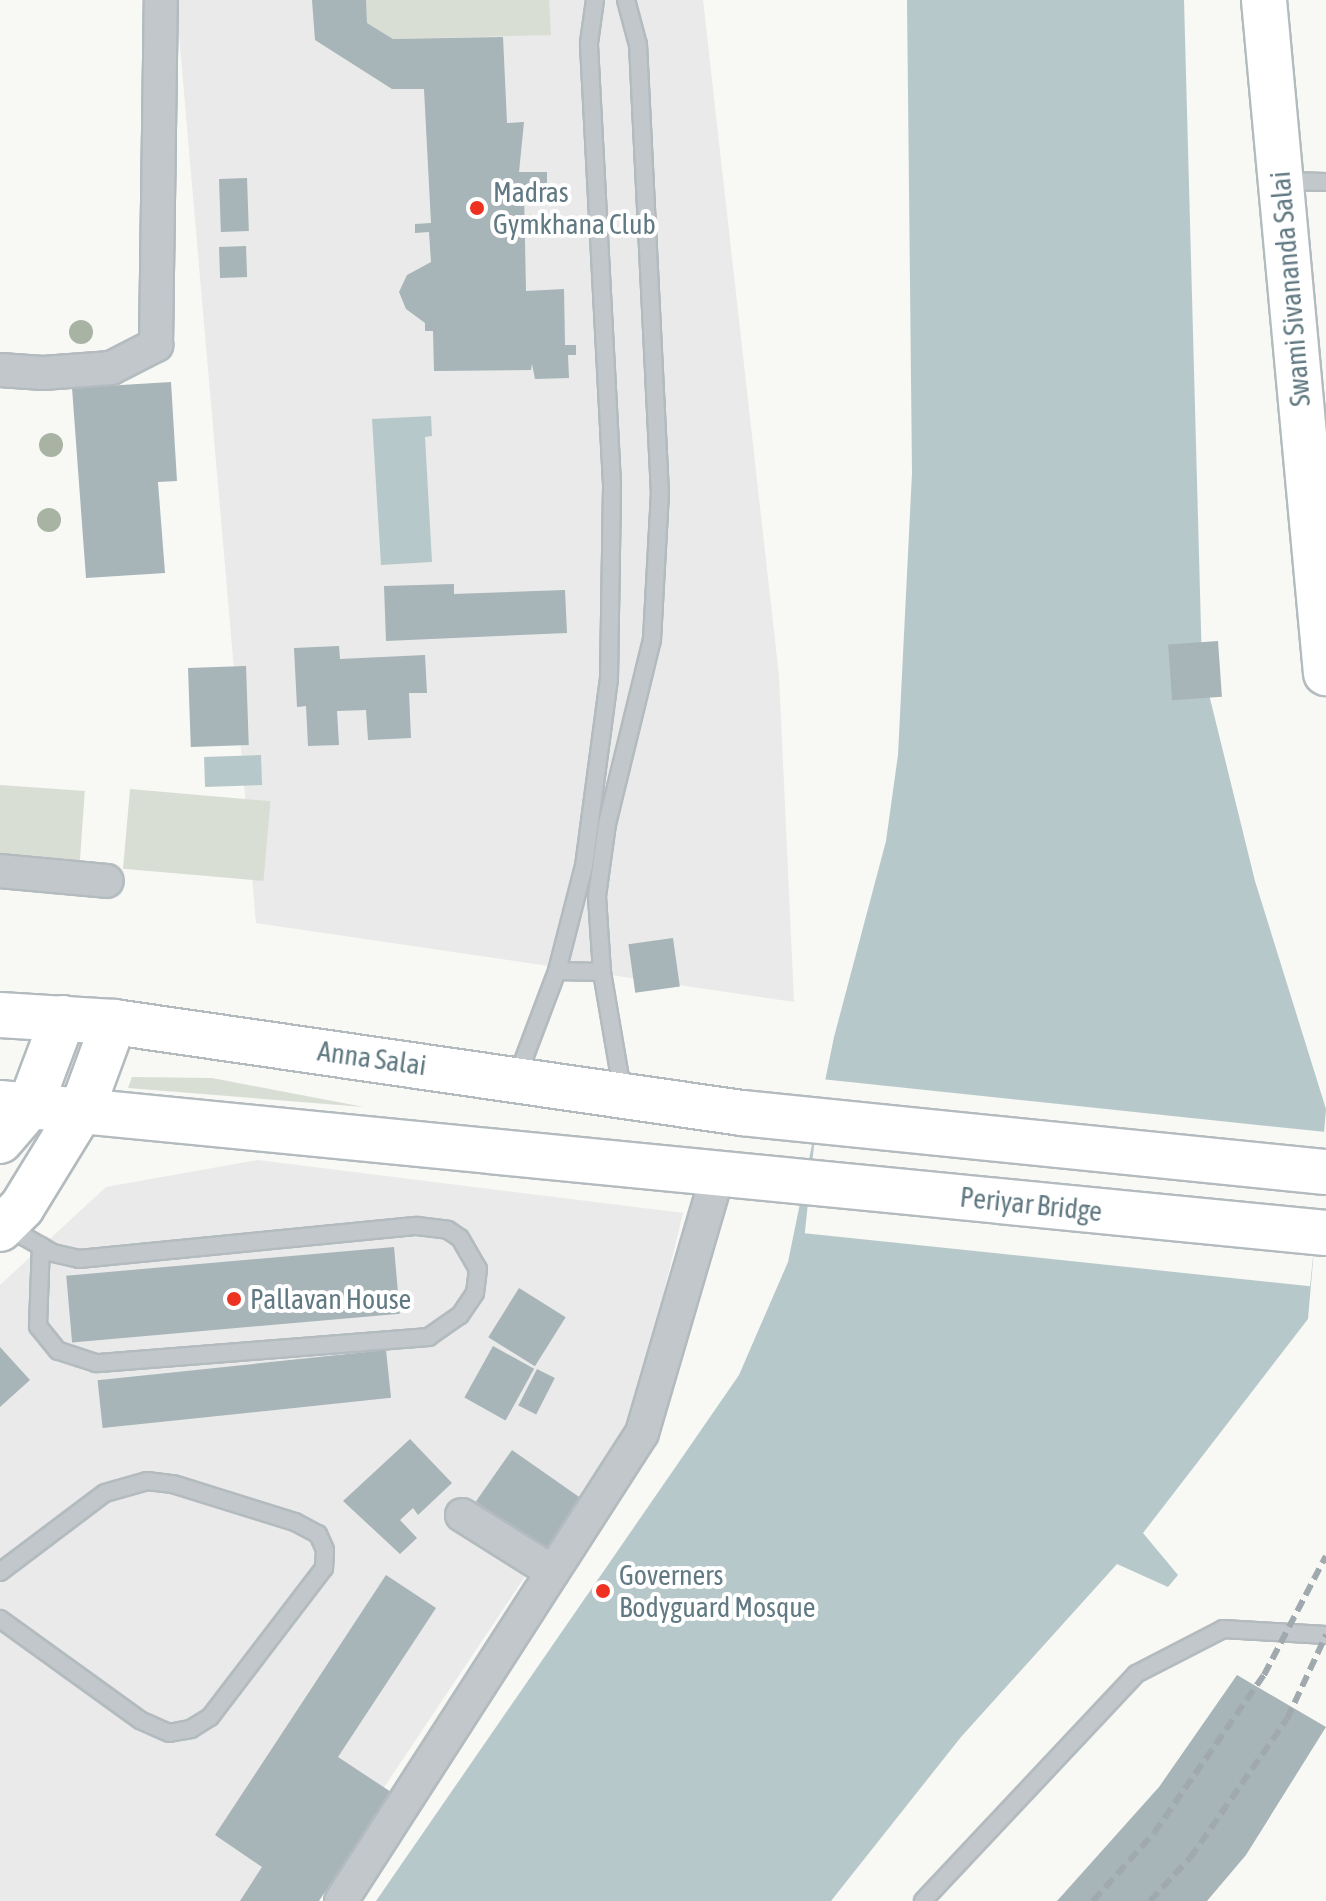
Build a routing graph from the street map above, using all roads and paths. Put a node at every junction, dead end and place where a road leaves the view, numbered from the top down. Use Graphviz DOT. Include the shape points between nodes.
graph roads {
  1 [pos="161,0"];
  2 [pos="595,0"];
  3 [pos="626,0"];
  4 [pos="1264,0"];
  5 [pos="1280,181"];
  6 [pos="1326,182"];
  7 [pos="0,370"];
  8 [pos="1326,673"];
  9 [pos="605,719"];
  10 [pos="634,719"];
  11 [pos="0,871"];
  12 [pos="107,881"];
  13 [pos="557,971"];
  14 [pos="602,972"];
  15 [pos="0,1015"];
  16 [pos="63,1018"];
  17 [pos="114,1022"];
  18 [pos="516,1079"];
  19 [pos="623,1095"];
  20 [pos="15,1105"];
  21 [pos="82,1109"];
  22 [pos="0,1141"];
  23 [pos="727,1172"];
  24 [pos="1326,1172"];
  25 [pos="15,1233"];
  26 [pos="1326,1233"];
  27 [pos="462,1515"];
  28 [pos="0,1572"];
  29 [pos="553,1572"];
  30 [pos="0,1619"];
  31 [pos="1326,1635"];
  32 [pos="341,1901"];
  33 [pos="923,1901"];
  1 -- 7 [label="street" via="156,345 111,368"];
  2 -- 9 [label="lane" via="589,43 612,484"];
  3 -- 10 [label="lane" via="638,45 660,494 652,640"];
  4 -- 5 [label="main road, Swami Sivananda Salai"];
  5 -- 6 [label="lane"];
  5 -- 8 [label="main road, Swami Sivananda Salai"];
  9 -- 10 [label="lane"];
  9 -- 13 [label="lane" via="584,866"];
  10 -- 14 [label="lane" via="607,824 597,896"];
  11 -- 12 [label="street"];
  13 -- 14 [label="lane"];
  13 -- 18 [label="lane"];
  14 -- 19 [label="lane"];
  15 -- 16 [label="main road, Anna Salai"];
  16 -- 17 [label="main road, Anna Salai"];
  16 -- 20 [label="main road"];
  17 -- 18 [label="main road, Anna Salai"];
  17 -- 21 [label="main road"];
  18 -- 19 [label="main road, Anna Salai"];
  19 -- 24 [label="main road, Anna Salai" via="742,1113"];
  20 -- 21 [label="main road"];
  20 -- 22 [label="main road"];
  21 -- 23 [label="main road"];
  21 -- 25 [label="main road" via="22,1207"];
  23 -- 26 [label="main road, Periyar Bridge"];
  23 -- 29 [label="street" via="642,1433"];
  25 -- 25 [label="lane" via="79,1259 417,1226 448,1230 460,1238 478,1269 475,1293 460,1315 429,1337 96,1363 58,1351 38,1326"];
  27 -- 29 [label="street"];
  28 -- 30 [label="lane" via="105,1493 147,1481 173,1484 295,1522 318,1534 325,1550 324,1568 210,1717 180,1731 169,1733 140,1720"];
  29 -- 32 [label="street"];
  31 -- 33 [label="lane" via="1223,1629 1136,1674"];
}
